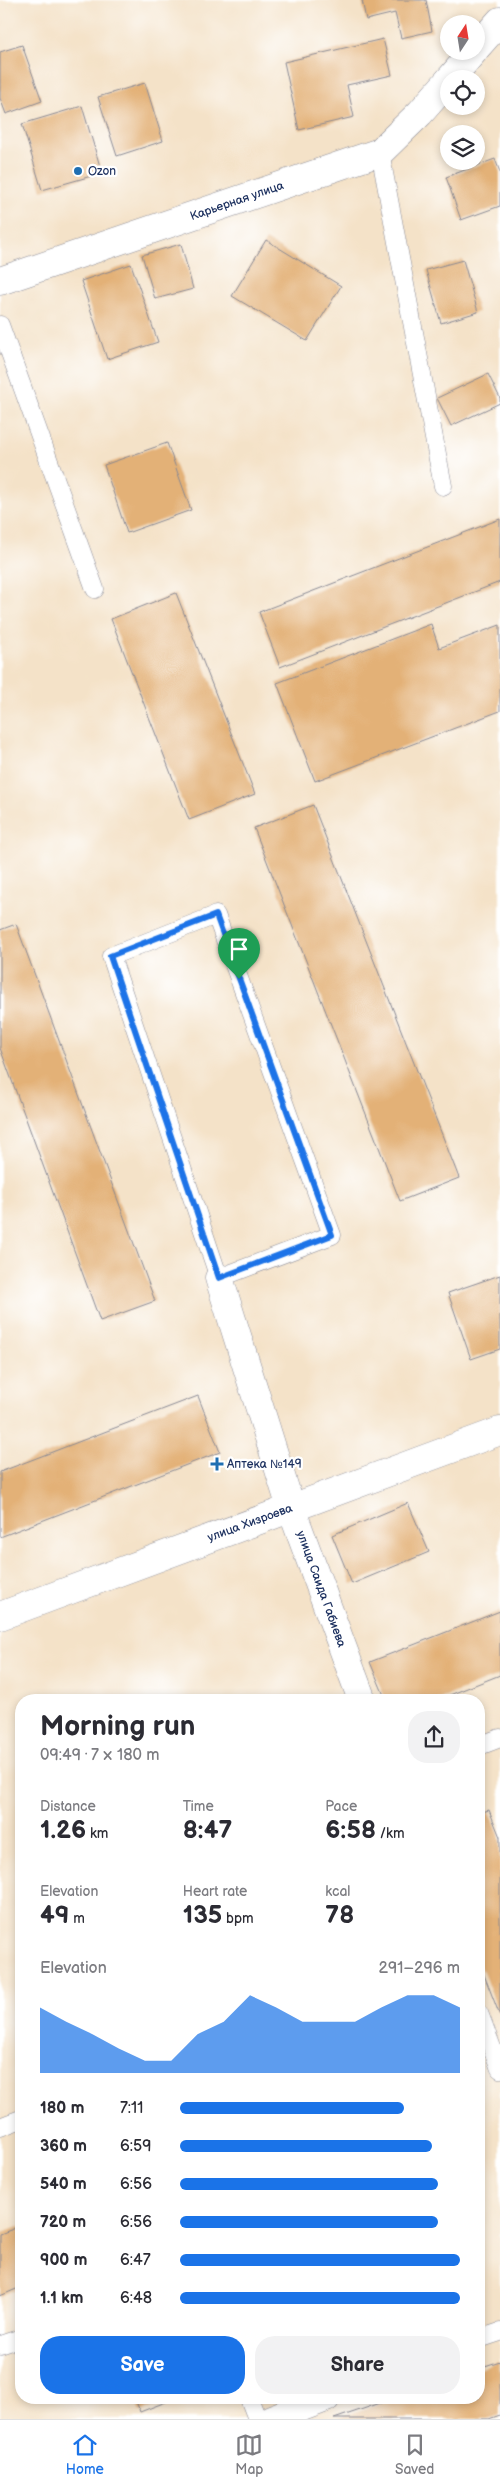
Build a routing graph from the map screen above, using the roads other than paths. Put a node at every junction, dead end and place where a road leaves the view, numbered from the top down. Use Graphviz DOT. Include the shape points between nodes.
graph roads {
  1 [pos="500,21"];
  2 [pos="485,38"];
  3 [pos="466,60"];
  4 [pos="457,70"];
  5 [pos="440,90"];
  6 [pos="380,152"];
  7 [pos="0,281"];
  8 [pos="0,324"];
  9 [pos="443,486"];
  10 [pos="95,589"];
  11 [pos="219,1278"];
  12 [pos="500,1431"];
  13 [pos="291,1508"];
  14 [pos="0,1616"];
  15 [pos="360,1694"];
  16 [pos="500,1738"];
  17 [pos="485,1744"];
  18 [pos="485,2029"];
  19 [pos="500,2069"];
  20 [pos="15,2121"];
  21 [pos="0,2127"];
  22 [pos="500,2332"];
  23 [pos="485,2337"];
  24 [pos="15,2340"];
  25 [pos="0,2345"];
  26 [pos="251,2404"];
  27 [pos="310,2404"];
  28 [pos="257,2419"];
  29 [pos="271,2419"];
  1 -- 2 [label="street"];
  3 -- 4 [label="street, Карьерная улица"];
  5 -- 6 [label="street, Карьерная улица"];
  6 -- 7 [label="street, Карьерная улица"];
  6 -- 9 [label="lane"];
  8 -- 10 [label="lane"];
  11 -- 11 [label="lane" via="110,956 216,915 332,1235"];
  11 -- 13 [label="street, улица Саида Габиева"];
  12 -- 13 [label="street, улица Хизроева"];
  13 -- 14 [label="street, улица Хизроева"];
  13 -- 15 [label="street, улица Саида Габиева"];
  16 -- 17 [label="lane"];
  18 -- 19 [label="lane"];
  20 -- 21 [label="lane"];
  22 -- 23 [label="lane"];
  24 -- 25 [label="lane"];
  26 -- 28 [label="lane"];
  27 -- 29 [label="street"];
}
